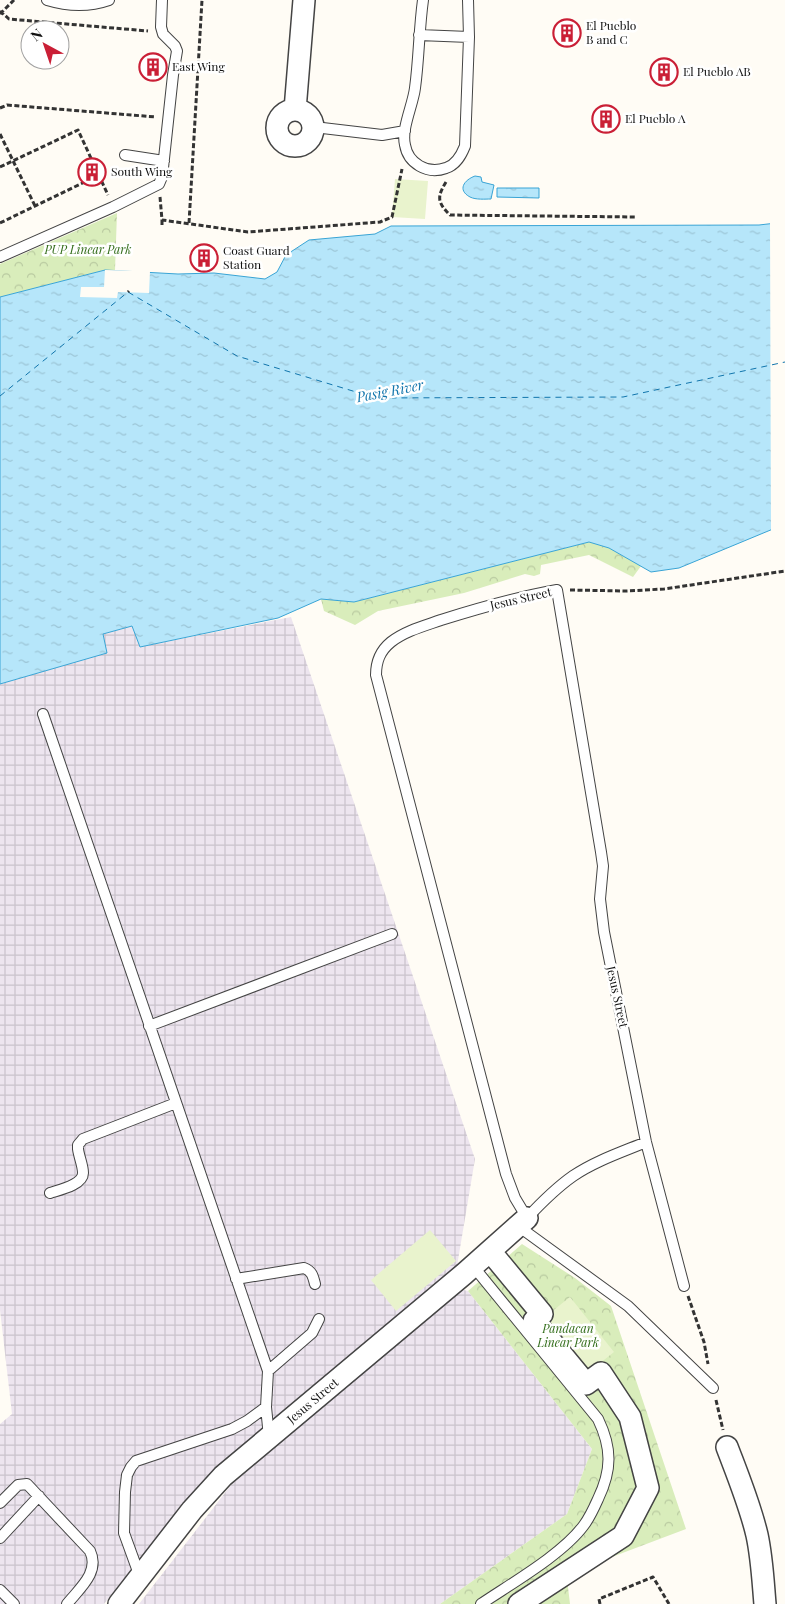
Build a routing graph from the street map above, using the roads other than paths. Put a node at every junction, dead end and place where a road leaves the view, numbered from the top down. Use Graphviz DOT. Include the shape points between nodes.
graph roads {
  1 [pos="47,0"];
  2 [pos="109,0"];
  3 [pos="162,0"];
  4 [pos="304,0"];
  5 [pos="423,0"];
  6 [pos="468,0"];
  7 [pos="418,35"];
  8 [pos="469,37"];
  9 [pos="295,110"];
  10 [pos="314,127"];
  11 [pos="405,131"];
  12 [pos="125,155"];
  13 [pos="164,161"];
  14 [pos="0,257"];
  15 [pos="42,714"];
  16 [pos="392,934"];
  17 [pos="149,1026"];
  18 [pos="176,1103"];
  19 [pos="646,1142"];
  20 [pos="50,1193"];
  21 [pos="522,1222"];
  22 [pos="490,1251"];
  23 [pos="473,1266"];
  24 [pos="236,1278"];
  25 [pos="315,1284"];
  26 [pos="684,1286"];
  27 [pos="319,1319"];
  28 [pos="268,1371"];
  29 [pos="713,1388"];
  30 [pos="266,1406"];
  31 [pos="268,1438"];
  32 [pos="727,1448"];
  33 [pos="39,1496"];
  34 [pos="0,1503"];
  35 [pos="0,1538"];
  36 [pos="141,1577"];
  37 [pos="0,1590"];
  38 [pos="14,1604"];
  39 [pos="67,1604"];
  40 [pos="119,1604"];
  41 [pos="481,1604"];
  42 [pos="519,1604"];
  43 [pos="764,1604"];
  1 -- 2 [label="lane" via="73,5"];
  3 -- 13 [label="lane" via="162,32 176,46"];
  4 -- 9 [label="street"];
  5 -- 7 [label="lane"];
  6 -- 8 [label="lane"];
  7 -- 8 [label="lane"];
  7 -- 11 [label="lane" via="415,89"];
  8 -- 11 [label="lane" via="462,156 447,168 428,170 411,160 406,152"];
  9 -- 10 [label="street" via="309,116"];
  9 -- 10 [label="street" via="286,112 279,121 278,133 284,143 295,146 306,143"];
  10 -- 11 [label="lane" via="382,135"];
  12 -- 13 [label="lane"];
  13 -- 14 [label="lane" via="159,184"];
  15 -- 17 [label="lane"];
  16 -- 17 [label="lane"];
  17 -- 18 [label="lane"];
  18 -- 20 [label="lane" via="83,1139 78,1145 82,1178"];
  18 -- 24 [label="lane"];
  19 -- 21 [label="lane, Jesus Street" via="574,1175"];
  19 -- 21 [label="lane, Jesus Street" via="602,925 601,852 557,590 505,601 403,634 382,652 376,662 376,675 506,1174"];
  19 -- 26 [label="lane"];
  21 -- 22 [label="street, Jesus Street"];
  21 -- 29 [label="lane" via="628,1306"];
  22 -- 23 [label="street, Jesus Street"];
  22 -- 42 [label="street" via="542,1314 534,1321 586,1384 601,1373 630,1417 648,1488 623,1536"];
  23 -- 31 [label="street, Jesus Street"];
  23 -- 41 [label="lane" via="598,1419 605,1434 609,1460 603,1490 583,1526 550,1557"];
  24 -- 25 [label="lane" via="304,1268 312,1274"];
  24 -- 28 [label="lane"];
  27 -- 28 [label="lane" via="312,1332"];
  28 -- 30 [label="lane"];
  30 -- 31 [label="lane"];
  30 -- 36 [label="lane" via="232,1429 136,1461 131,1467 124,1492 124,1532"];
  31 -- 36 [label="street, Jesus Street" via="207,1493"];
  32 -- 43 [label="street" via="757,1535"];
  33 -- 34 [label="lane" via="27,1484 22,1484"];
  33 -- 35 [label="lane"];
  33 -- 39 [label="lane" via="93,1556 92,1574"];
  36 -- 40 [label="street, Jesus Street"];
  37 -- 38 [label="lane"];
}
